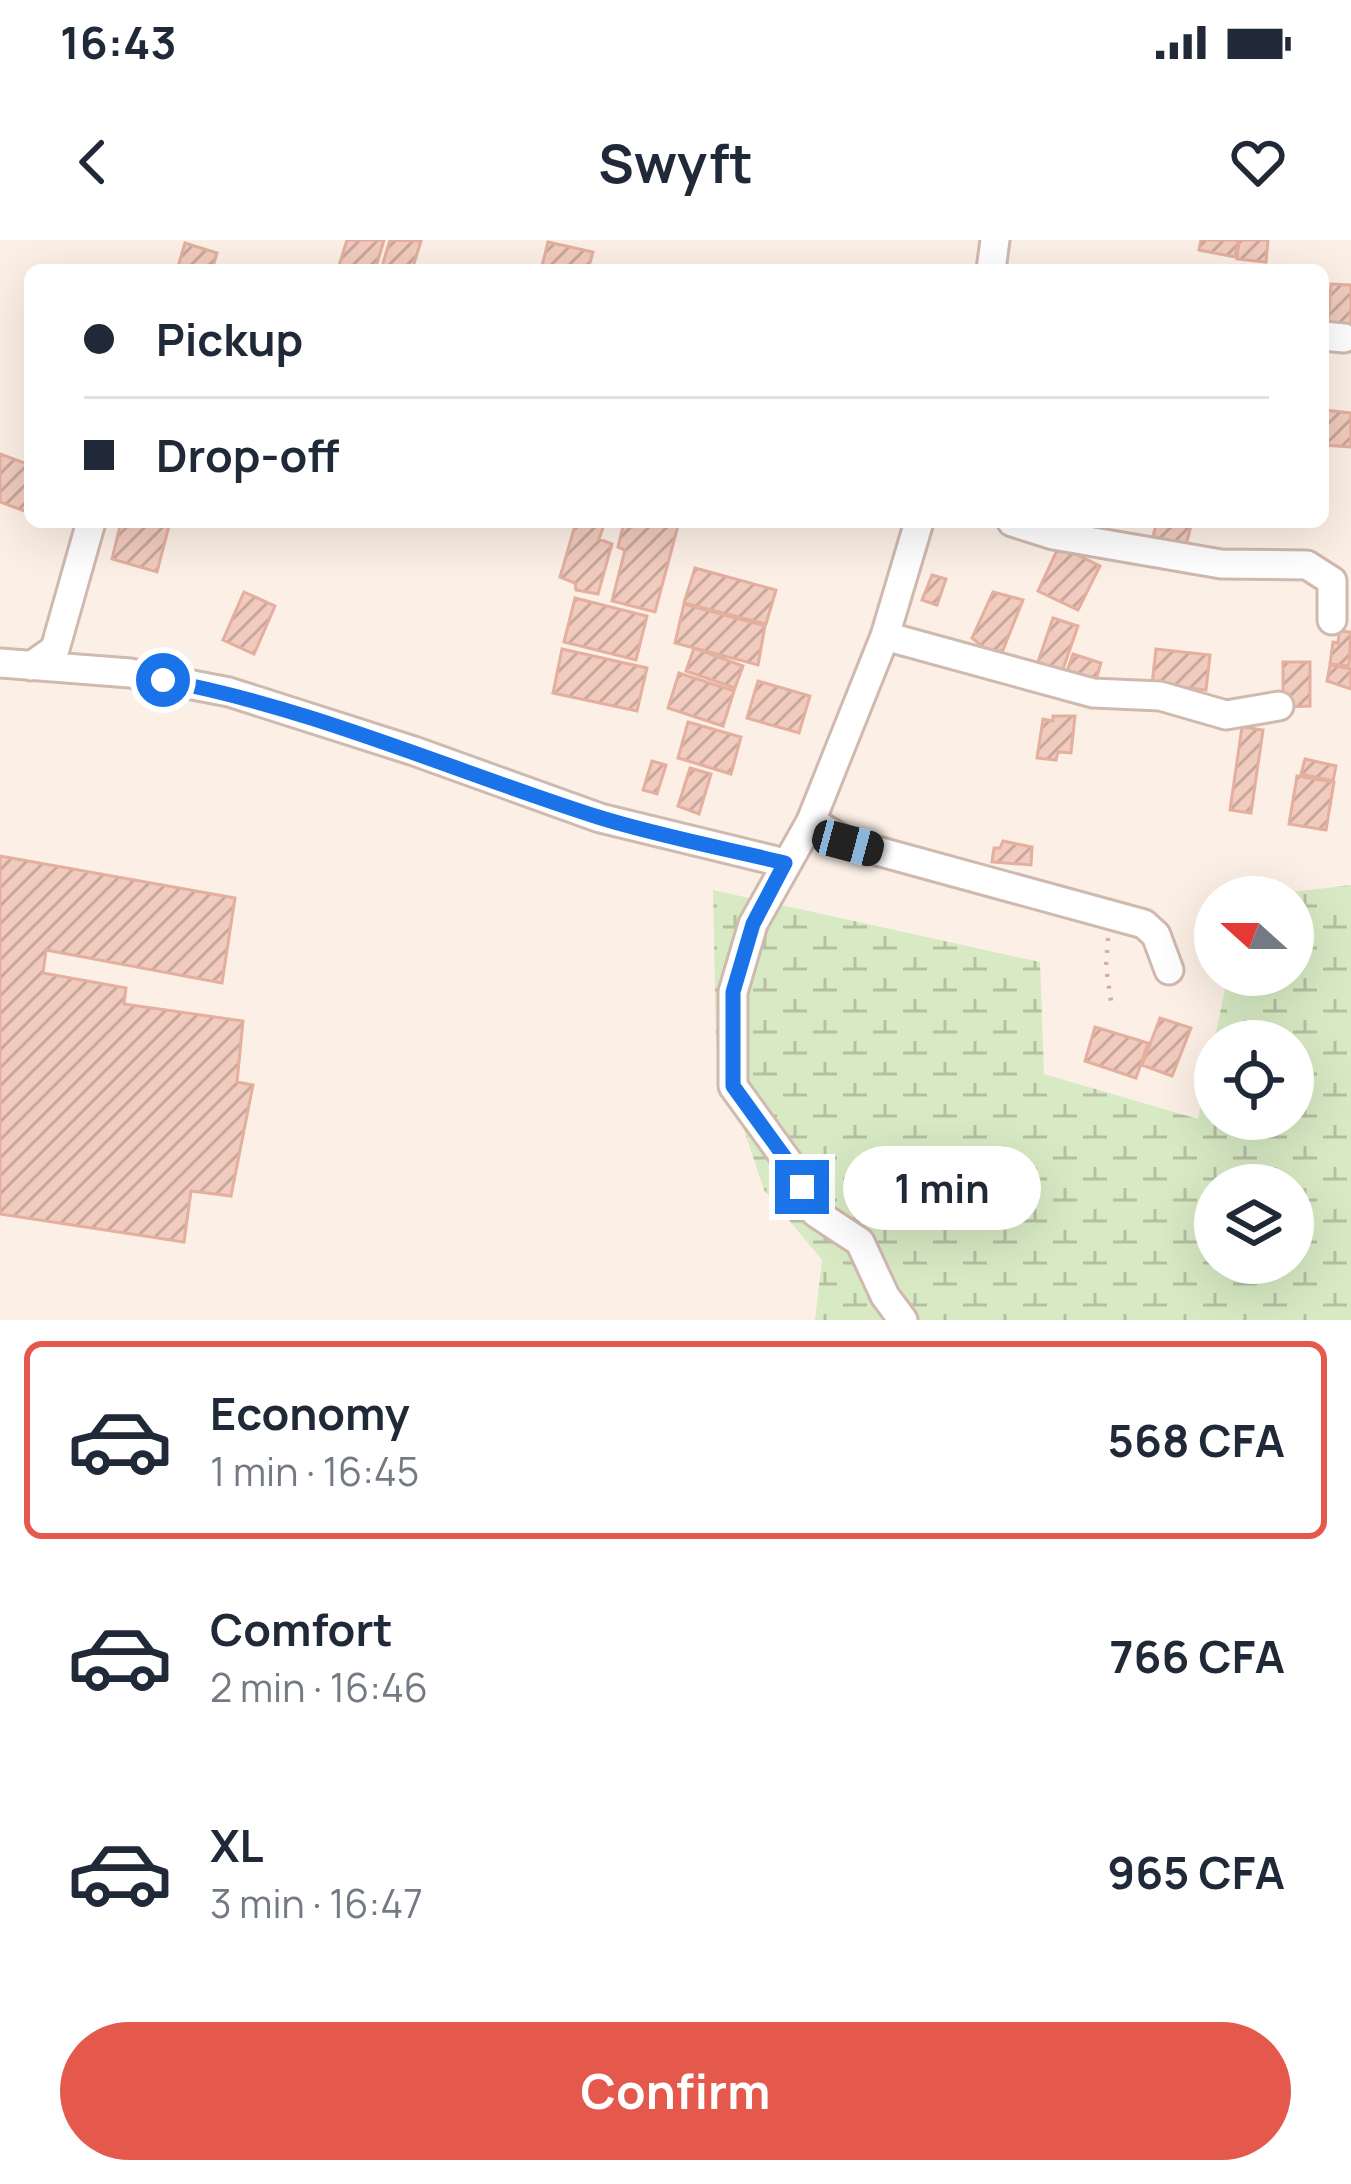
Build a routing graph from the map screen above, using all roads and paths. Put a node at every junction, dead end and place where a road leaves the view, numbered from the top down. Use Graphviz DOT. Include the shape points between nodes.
graph roads {
  1 [pos="89,528"];
  2 [pos="910,528"];
  3 [pos="1030,528"];
  4 [pos="1332,620"];
  5 [pos="886,636"];
  6 [pos="0,663"];
  7 [pos="31,666"];
  8 [pos="1280,706"];
  9 [pos="811,821"];
  10 [pos="785,863"];
  11 [pos="1110,915"];
  12 [pos="1168,970"];
  13 [pos="1112,1008"];
  14 [pos="903,1320"];
  1 -- 7 [label="street" via="55,649"];
  2 -- 5 [label="street"];
  3 -- 4 [label="street" via="1222,564 1306,565 1332,581"];
  5 -- 8 [label="street" via="1094,693 1160,696 1226,715"];
  5 -- 9 [label="street"];
  6 -- 7 [label="street"];
  7 -- 10 [label="street" via="229,692 600,818"];
  9 -- 10 [label="street"];
  9 -- 11 [label="street" via="848,843"];
  10 -- 14 [label="street" via="753,924 733,992 733,1086 816,1213 860,1242"];
  11 -- 12 [label="street" via="1156,934"];
  11 -- 13 [label="path"];
}
